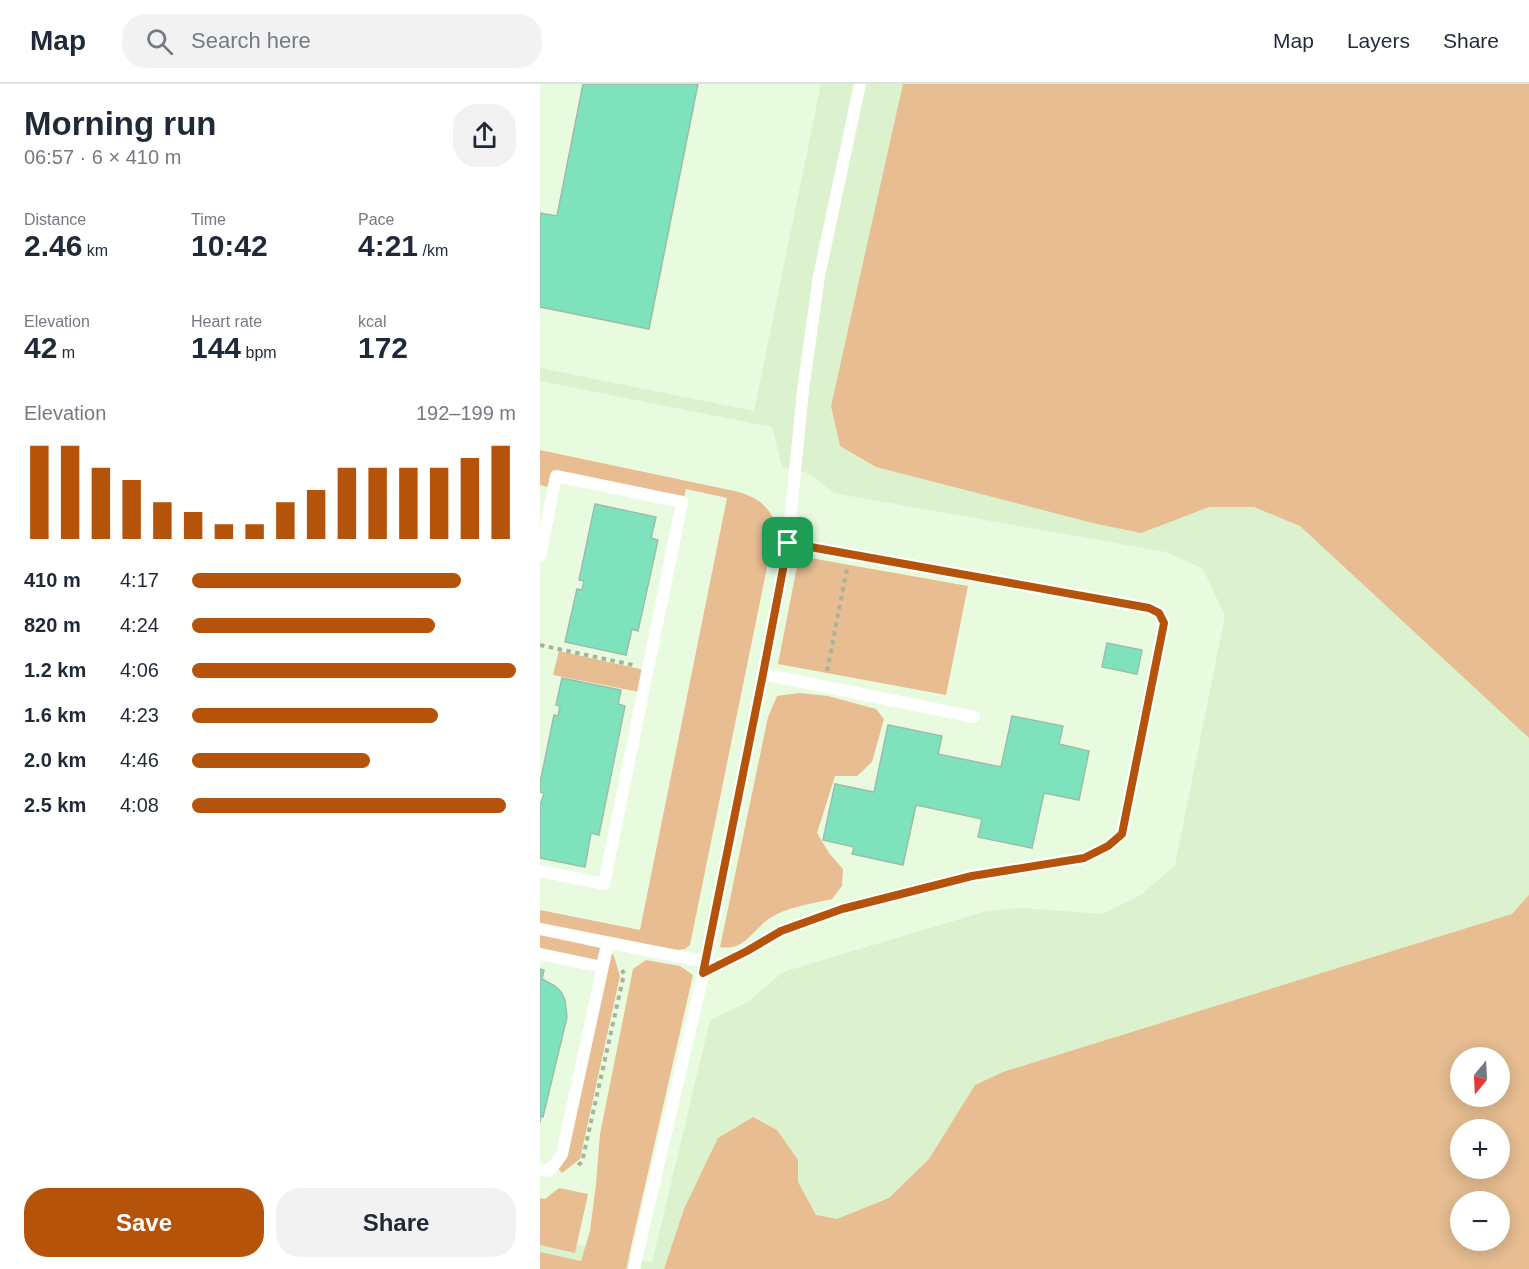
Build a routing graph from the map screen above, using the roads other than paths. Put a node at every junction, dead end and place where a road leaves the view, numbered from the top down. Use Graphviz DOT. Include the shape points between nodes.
graph roads {
  1 [pos="860,84"];
  2 [pos="788,543"];
  3 [pos="540,556"];
  4 [pos="763,674"];
  5 [pos="974,717"];
  6 [pos="540,870"];
  7 [pos="540,930"];
  8 [pos="608,943"];
  9 [pos="540,954"];
  10 [pos="602,967"];
  11 [pos="704,968"];
  12 [pos="540,1169"];
  13 [pos="634,1269"];
  1 -- 2 [label="lane" via="819,276"];
  2 -- 4 [label="lane"];
  2 -- 11 [label="lane" via="1149,608 1159,613 1164,623 1122,834 1108,846 1084,858 972,876 842,909 781,931 747,951"];
  3 -- 6 [label="lane" via="556,476 682,502 604,884"];
  4 -- 5 [label="lane"];
  4 -- 11 [label="lane"];
  7 -- 8 [label="lane"];
  8 -- 10 [label="lane"];
  8 -- 11 [label="lane"];
  9 -- 10 [label="lane"];
  10 -- 12 [label="lane" via="562,1154 548,1170"];
  11 -- 13 [label="lane"];
}
